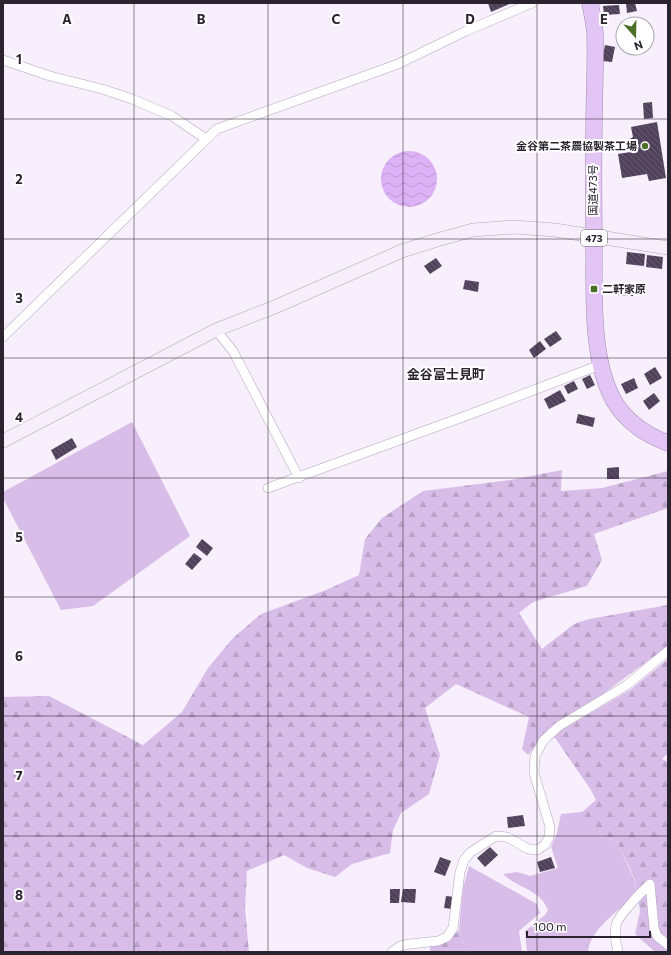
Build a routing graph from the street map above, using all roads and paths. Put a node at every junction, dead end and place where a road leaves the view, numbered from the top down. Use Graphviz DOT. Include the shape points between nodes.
graph roads {
  1 [pos="532,3"];
  2 [pos="590,3"];
  3 [pos="3,60"];
  4 [pos="206,139"];
  5 [pos="594,236"];
  6 [pos="668,248"];
  7 [pos="216,330"];
  8 [pos="3,337"];
  9 [pos="602,366"];
  10 [pos="3,441"];
  11 [pos="668,443"];
  12 [pos="299,478"];
  13 [pos="268,488"];
  14 [pos="668,651"];
  15 [pos="668,945"];
  16 [pos="392,952"];
  17 [pos="617,952"];
  1 -- 4 [label="street" via="398,64 217,128"];
  2 -- 5 [label="highway, 国道473号 / 473" via="595,33"];
  3 -- 4 [label="street" via="132,99 172,116"];
  4 -- 8 [label="street"];
  5 -- 6 [label="street"];
  5 -- 7 [label="street" via="514,226 473,230 402,251"];
  5 -- 9 [label="highway, 国道473号 / 473" via="596,334"];
  7 -- 10 [label="street"];
  7 -- 12 [label="street" via="233,351"];
  9 -- 11 [label="highway, 国道473号 / 473" via="614,400 627,417 641,429"];
  9 -- 12 [label="street"];
  12 -- 13 [label="street"];
  14 -- 16 [label="street" via="627,686 559,726 543,741 535,756 534,772 550,827 545,845 537,850 528,849 507,837 496,836 488,840 464,860 460,872 453,928 447,937 438,941 400,946"];
  15 -- 17 [label="street" via="657,936 654,928 650,884 616,924"];
}
